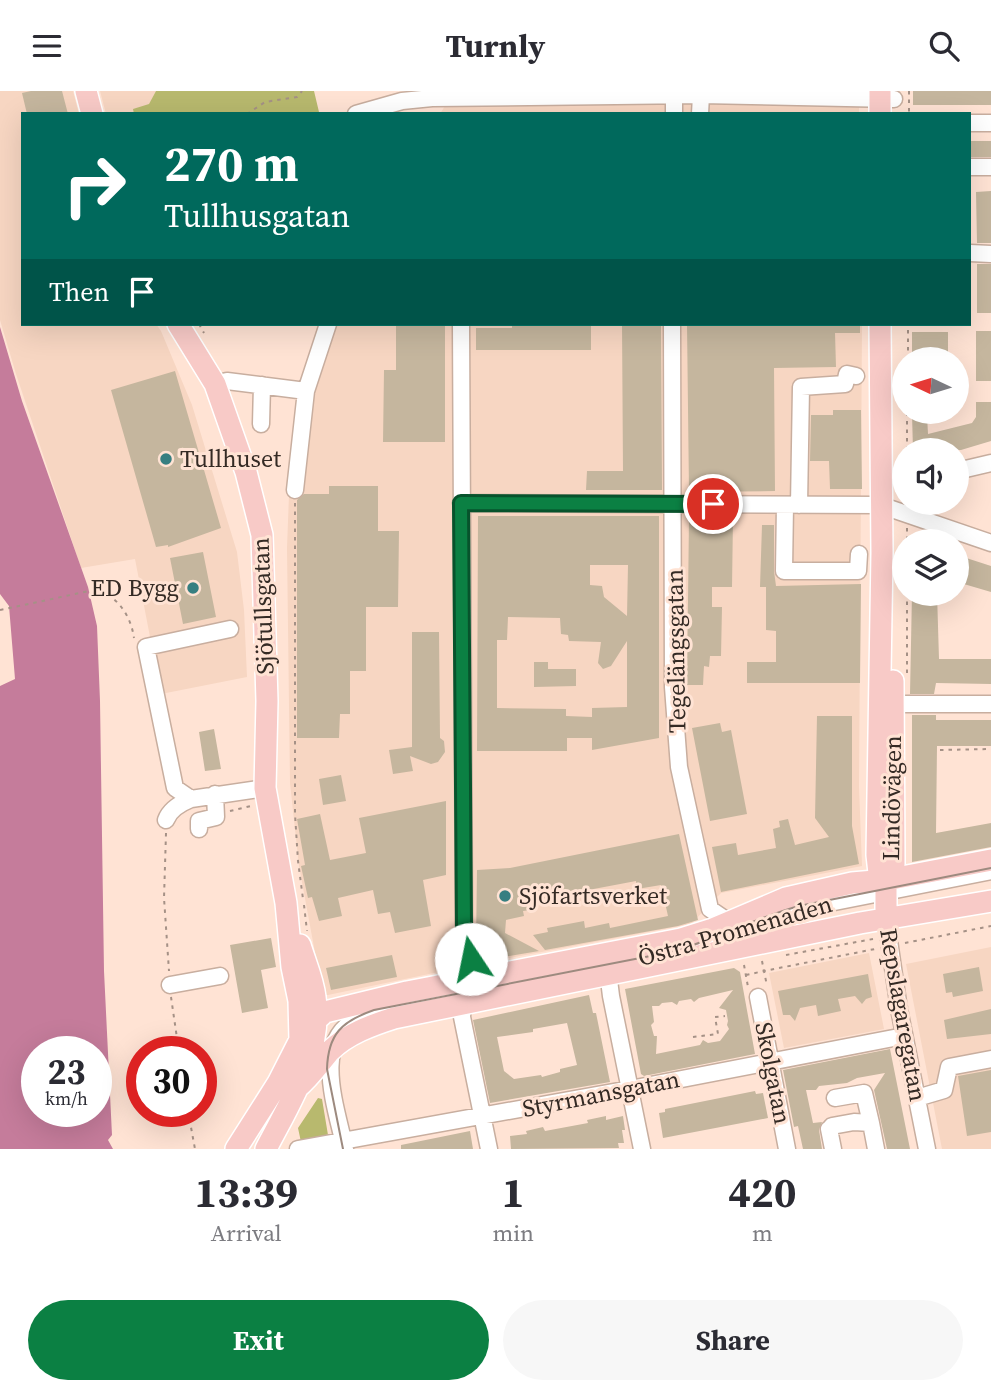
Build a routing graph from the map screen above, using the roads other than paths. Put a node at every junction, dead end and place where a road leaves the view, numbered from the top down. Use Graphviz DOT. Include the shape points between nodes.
graph roads {
  1 [pos="86,91"];
  2 [pos="544,93"];
  3 [pos="674,95"];
  4 [pos="701,95"];
  5 [pos="399,102"];
  6 [pos="892,102"];
  7 [pos="464,106"];
  8 [pos="91,112"];
  9 [pos="363,112"];
  10 [pos="674,112"];
  11 [pos="700,112"];
  12 [pos="971,123"];
  13 [pos="991,123"];
  14 [pos="971,167"];
  15 [pos="991,167"];
  16 [pos="971,253"];
  17 [pos="991,254"];
  18 [pos="327,326"];
  19 [pos="461,326"];
  20 [pos="672,326"];
  21 [pos="880,326"];
  22 [pos="893,326"];
  23 [pos="184,329"];
  24 [pos="856,376"];
  25 [pos="215,384"];
  26 [pos="262,385"];
  27 [pos="306,391"];
  28 [pos="261,425"];
  29 [pos="893,438"];
  30 [pos="991,463"];
  31 [pos="969,468"];
  32 [pos="295,490"];
  33 [pos="892,496"];
  34 [pos="461,503"];
  35 [pos="674,503"];
  36 [pos="792,505"];
  37 [pos="892,510"];
  38 [pos="892,514"];
  39 [pos="893,515"];
  40 [pos="908,515"];
  41 [pos="991,543"];
  42 [pos="859,554"];
  43 [pos="230,629"];
  44 [pos="893,704"];
  45 [pos="991,704"];
  46 [pos="265,788"];
  47 [pos="215,794"];
  48 [pos="191,799"];
  49 [pos="166,820"];
  50 [pos="199,829"];
  51 [pos="991,860"];
  52 [pos="991,871"];
  53 [pos="886,886"];
  54 [pos="991,901"];
  55 [pos="286,903"];
  56 [pos="886,920"];
  57 [pos="729,922"];
  58 [pos="558,963"];
  59 [pos="604,965"];
  60 [pos="580,972"];
  61 [pos="220,976"];
  62 [pos="170,985"];
  63 [pos="467,988"];
  64 [pos="758,997"];
  65 [pos="317,1017"];
  66 [pos="904,1036"];
  67 [pos="300,1040"];
  68 [pos="331,1051"];
  69 [pos="991,1059"];
  70 [pos="771,1062"];
  71 [pos="297,1088"];
  72 [pos="630,1089"];
  73 [pos="835,1098"];
  74 [pos="917,1098"];
  75 [pos="482,1117"];
  76 [pos="871,1122"];
  77 [pos="344,1145"];
  78 [pos="236,1149"];
  79 [pos="266,1149"];
  80 [pos="298,1149"];
  81 [pos="489,1149"];
  82 [pos="642,1149"];
  83 [pos="787,1149"];
  84 [pos="833,1149"];
  85 [pos="876,1149"];
  86 [pos="927,1149"];
  1 -- 8 [label="main road"];
  2 -- 3 [label="street"];
  2 -- 7 [label="street"];
  3 -- 4 [label="street"];
  3 -- 10 [label="street"];
  4 -- 6 [label="street"];
  4 -- 11 [label="street"];
  5 -- 7 [label="street" via="432,98"];
  5 -- 9 [label="street"];
  12 -- 13 [label="street"];
  14 -- 15 [label="street"];
  16 -- 17 [label="street"];
  18 -- 27 [label="street"];
  19 -- 34 [label="street"];
  20 -- 35 [label="street, Tegelängsgatan"];
  21 -- 33 [label="main road, Lindövägen"];
  22 -- 29 [label="main road, Lindövägen"];
  23 -- 25 [label="main road, Sjötullsgatan"];
  24 -- 36 [label="street" via="847,374 845,384 802,387"];
  25 -- 26 [label="street"];
  25 -- 46 [label="main road, Sjötullsgatan" via="262,535"];
  26 -- 27 [label="street"];
  26 -- 28 [label="street"];
  27 -- 32 [label="street"];
  30 -- 31 [label="street"];
  34 -- 35 [label="street"];
  34 -- 63 [label="street" via="464,927 474,969"];
  35 -- 36 [label="street"];
  35 -- 57 [label="street, Tegelängsgatan" via="673,687 679,767 710,909"];
  36 -- 37 [label="street"];
  36 -- 42 [label="street" via="784,571 858,571"];
  38 -- 53 [label="main road, Lindövägen" via="882,553 877,855"];
  39 -- 44 [label="main road, Lindövägen"];
  40 -- 41 [label="street"];
  43 -- 48 [label="street" via="146,646 176,788"];
  44 -- 45 [label="street"];
  44 -- 53 [label="main road, Lindövägen" via="894,865"];
  46 -- 47 [label="street"];
  46 -- 55 [label="main road, Sjötullsgatan"];
  47 -- 48 [label="street"];
  47 -- 50 [label="street" via="216,817 199,821"];
  48 -- 49 [label="street" via="180,803"];
  51 -- 53 [label="main road, Östra Promenaden"];
  52 -- 53 [label="street, Östra Promenaden"];
  53 -- 56 [label="main road, Repslagaregatan"];
  53 -- 57 [label="main road, Östra Promenaden" via="852,883 786,898"];
  53 -- 59 [label="street, Östra Promenaden" via="799,909 689,950"];
  54 -- 56 [label="main road, Östra Promenaden"];
  55 -- 65 [label="main road, Sjötullsgatan" via="314,989"];
  55 -- 67 [label="main road, Sjötullsgatan" via="300,1004"];
  56 -- 59 [label="main road, Östra Promenaden"];
  56 -- 66 [label="street, Repslagaregatan"];
  57 -- 59 [label="main road, Östra Promenaden" via="693,936 632,949"];
  58 -- 59 [label="main road, Östra Promenaden"];
  58 -- 60 [label="street"];
  58 -- 63 [label="main road, Östra Promenaden"];
  59 -- 60 [label="street, Östra Promenaden"];
  59 -- 63 [label="main road, Östra Promenaden"];
  59 -- 72 [label="street"];
  60 -- 68 [label="street, Östra Promenaden" via="366,1016 343,1029"];
  61 -- 62 [label="street"];
  63 -- 65 [label="main road, Östra Promenaden" via="367,1000"];
  63 -- 68 [label="main road, Östra Promenaden" via="379,1023"];
  63 -- 75 [label="street" via="462,1017"];
  64 -- 70 [label="street, Skolgatan"];
  65 -- 67 [label="main road"];
  65 -- 71 [label="main road, Sjötullsgatan" via="313,1048"];
  66 -- 70 [label="street, Styrmansgatan"];
  66 -- 74 [label="street, Repslagaregatan"];
  67 -- 78 [label="main road, Sjötullsgatan"];
  68 -- 71 [label="main road, Östra Promenaden"];
  68 -- 77 [label="street"];
  69 -- 74 [label="street" via="949,1067 944,1090"];
  70 -- 72 [label="street, Styrmansgatan"];
  70 -- 83 [label="street, Skolgatan"];
  71 -- 79 [label="main road, Sjötullsgatan"];
  72 -- 75 [label="street, Styrmansgatan"];
  72 -- 82 [label="street"];
  73 -- 76 [label="street" via="864,1093"];
  74 -- 86 [label="street, Repslagaregatan"];
  75 -- 77 [label="street, Styrmansgatan"];
  75 -- 81 [label="street"];
  76 -- 84 [label="street" via="831,1127"];
  76 -- 85 [label="street"];
  77 -- 80 [label="street, Styrmansgatan"];
}
